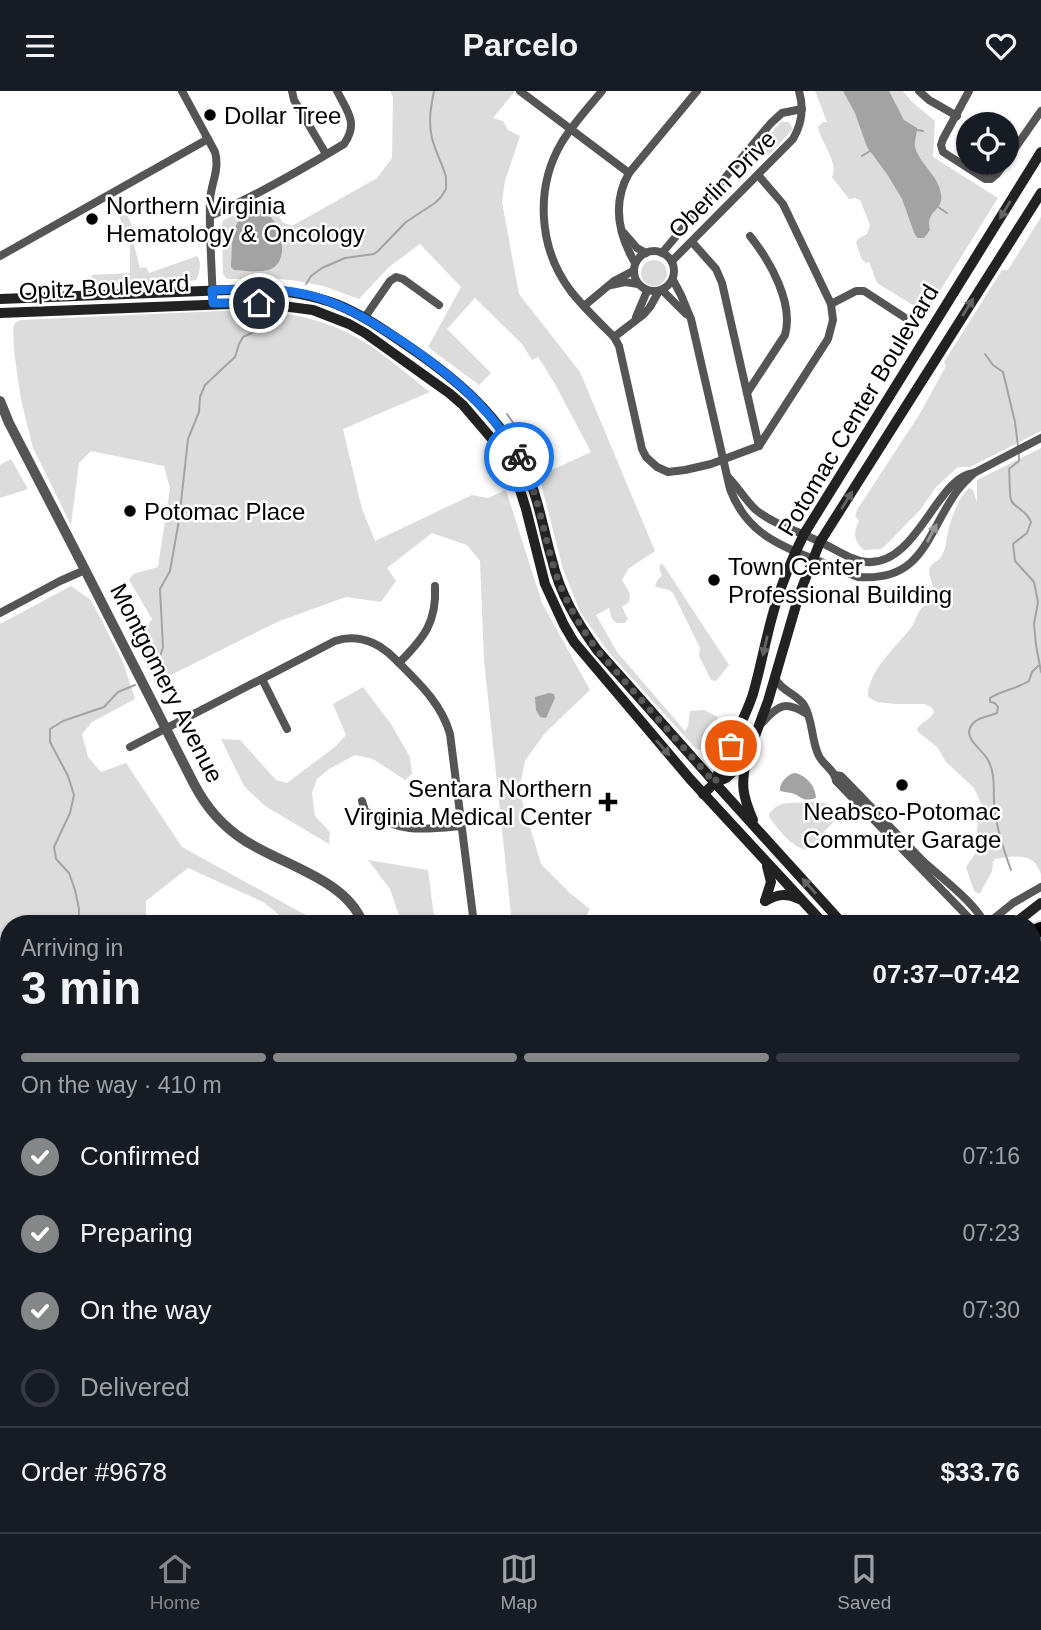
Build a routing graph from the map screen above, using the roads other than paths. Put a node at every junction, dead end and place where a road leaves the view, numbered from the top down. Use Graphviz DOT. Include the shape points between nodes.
graph roads {
  1 [pos="182,91"];
  2 [pos="292,91"];
  3 [pos="337,91"];
  4 [pos="520,91"];
  5 [pos="602,91"];
  6 [pos="697,91"];
  7 [pos="799,91"];
  8 [pos="919,91"];
  9 [pos="969,91"];
  10 [pos="802,109"];
  11 [pos="1041,111"];
  12 [pos="959,112"];
  13 [pos="956,115"];
  14 [pos="956,118"];
  15 [pos="571,129"];
  16 [pos="208,139"];
  17 [pos="1019,142"];
  18 [pos="1041,152"];
  19 [pos="326,154"];
  20 [pos="956,161"];
  21 [pos="629,173"];
  22 [pos="758,175"];
  23 [pos="978,175"];
  24 [pos="996,175"];
  25 [pos="1041,193"];
  26 [pos="210,216"];
  27 [pos="622,231"];
  28 [pos="750,236"];
  29 [pos="692,242"];
  30 [pos="646,253"];
  31 [pos="662,253"];
  32 [pos="0,256"];
  33 [pos="672,261"];
  34 [pos="634,267"];
  35 [pos="673,280"];
  36 [pos="638,284"];
  37 [pos="608,286"];
  38 [pos="212,290"];
  39 [pos="647,291"];
  40 [pos="660,291"];
  41 [pos="0,299"];
  42 [pos="213,303"];
  43 [pos="831,304"];
  44 [pos="439,305"];
  45 [pos="584,306"];
  46 [pos="0,313"];
  47 [pos="365,317"];
  48 [pos="904,317"];
  49 [pos="635,319"];
  50 [pos="691,319"];
  51 [pos="614,337"];
  52 [pos="747,393"];
  53 [pos="0,401"];
  54 [pos="1041,438"];
  55 [pos="759,446"];
  56 [pos="723,460"];
  57 [pos="974,473"];
  58 [pos="728,477"];
  59 [pos="804,534"];
  60 [pos="820,542"];
  61 [pos="796,552"];
  62 [pos="812,558"];
  63 [pos="85,570"];
  64 [pos="435,586"];
  65 [pos="0,613"];
  66 [pos="399,663"];
  67 [pos="775,678"];
  68 [pos="262,679"];
  69 [pos="807,714"];
  70 [pos="760,725"];
  71 [pos="166,729"];
  72 [pos="287,729"];
  73 [pos="130,747"];
  74 [pos="750,747"];
  75 [pos="835,775"];
  76 [pos="715,783"];
  77 [pos="703,794"];
  78 [pos="362,801"];
  79 [pos="461,826"];
  80 [pos="755,826"];
  81 [pos="762,857"];
  82 [pos="1041,887"];
  83 [pos="803,900"];
  84 [pos="1041,903"];
  85 [pos="358,915"];
  86 [pos="473,915"];
  87 [pos="816,915"];
  88 [pos="835,915"];
  89 [pos="966,915"];
  90 [pos="980,915"];
  91 [pos="998,915"];
  92 [pos="1021,915"];
  93 [pos="1026,915"];
  1 -- 16 [label="street"];
  2 -- 19 [label="street"];
  3 -- 19 [label="street" via="352,128 344,144"];
  4 -- 15 [label="street"];
  5 -- 15 [label="street"];
  6 -- 21 [label="street"];
  7 -- 10 [label="street, Oberlin Drive"];
  8 -- 13 [label="street"];
  9 -- 12 [label="street"];
  10 -- 22 [label="street, Oberlin Drive" via="793,139"];
  10 -- 31 [label="street" via="782,113 771,123"];
  11 -- 17 [label="street"];
  14 -- 20 [label="street" via="941,145"];
  15 -- 21 [label="street"];
  15 -- 45 [label="street" via="549,172 544,222 561,276"];
  16 -- 26 [label="street" via="218,167"];
  16 -- 32 [label="street"];
  18 -- 59 [label="main road, Potomac Center Boulevard, one-way"];
  19 -- 26 [label="street"];
  21 -- 27 [label="street" via="618,203"];
  22 -- 29 [label="street, Oberlin Drive"];
  22 -- 43 [label="street" via="783,204"];
  23 -- 24 [label="street" via="985,180"];
  60 -- 25 [label="main road, Potomac Center Boulevard, one-way"];
  26 -- 38 [label="street"];
  27 -- 30 [label="street"];
  27 -- 34 [label="street"];
  28 -- 52 [label="street" via="781,291 788,324"];
  29 -- 33 [label="street, Oberlin Drive"];
  29 -- 52 [label="street" via="722,283"];
  30 -- 31 [label="street"];
  30 -- 34 [label="street"];
  31 -- 33 [label="street"];
  33 -- 35 [label="street"];
  34 -- 36 [label="street"];
  34 -- 37 [label="street"];
  35 -- 40 [label="street"];
  35 -- 50 [label="street"];
  36 -- 37 [label="street"];
  36 -- 39 [label="street"];
  37 -- 45 [label="street"];
  38 -- 41 [label="main road, Opitz Boulevard"];
  38 -- 42 [label="street"];
  38 -- 47 [label="main road, Opitz Boulevard" via="290,292"];
  39 -- 40 [label="street"];
  39 -- 49 [label="street"];
  40 -- 49 [label="street"];
  40 -- 50 [label="street"];
  42 -- 46 [label="main road, Opitz Boulevard"];
  42 -- 77 [label="main road, Opitz Boulevard, one-way" via="277,304 331,316 373,338 463,405 492,439 513,476 545,584 564,625 585,657"];
  43 -- 48 [label="street" via="864,291"];
  43 -- 55 [label="street" via="828,339"];
  44 -- 47 [label="street" via="396,277"];
  45 -- 51 [label="street"];
  47 -- 76 [label="main road, Opitz Boulevard" via="468,391 502,430 529,478 558,580 575,616 597,650"];
  49 -- 51 [label="street"];
  50 -- 56 [label="street"];
  51 -- 56 [label="street" via="646,457 668,472"];
  52 -- 55 [label="street"];
  53 -- 63 [label="street, Montgomery Avenue"];
  54 -- 57 [label="street"];
  55 -- 56 [label="street"];
  56 -- 58 [label="street"];
  57 -- 60 [label="street" via="957,481 893,556 867,562"];
  62 -- 57 [label="street, one-way" via="858,576 880,576 905,567 919,555 954,494"];
  58 -- 59 [label="street" via="759,512"];
  58 -- 61 [label="street" via="736,505 746,517 765,536"];
  59 -- 60 [label="street"];
  59 -- 61 [label="main road, Potomac Center Boulevard"];
  60 -- 62 [label="main road, Potomac Center Boulevard"];
  61 -- 62 [label="street"];
  61 -- 76 [label="main road, Potomac Center Boulevard, one-way" via="774,607 748,708"];
  62 -- 67 [label="main road, Potomac Center Boulevard"];
  63 -- 65 [label="street"];
  63 -- 71 [label="street, Montgomery Avenue"];
  64 -- 66 [label="street" via="429,627"];
  66 -- 68 [label="street" via="374,643 348,638"];
  66 -- 79 [label="street" via="427,692 445,720"];
  67 -- 69 [label="street" via="802,703"];
  67 -- 70 [label="main road, Potomac Center Boulevard"];
  68 -- 71 [label="street"];
  68 -- 72 [label="street"];
  69 -- 70 [label="street" via="793,706 781,706"];
  69 -- 75 [label="street" via="818,754"];
  70 -- 74 [label="main road, Potomac Center Boulevard"];
  71 -- 73 [label="street"];
  71 -- 85 [label="street, Montgomery Avenue" via="198,791 219,820 247,842 338,890"];
  74 -- 76 [label="main road, Potomac Center Boulevard" via="734,771"];
  74 -- 80 [label="main road" via="742,781"];
  75 -- 89 [label="street"];
  75 -- 90 [label="street"];
  76 -- 77 [label="main road, Potomac Center Boulevard"];
  76 -- 80 [label="main road, Opitz Boulevard"];
  77 -- 81 [label="main road, Opitz Boulevard"];
  78 -- 79 [label="street" via="365,811 401,827"];
  79 -- 86 [label="street"];
  88 -- 80 [label="main road, Opitz Boulevard, one-way"];
  81 -- 83 [label="main road, Opitz Boulevard"];
  81 -- 83 [label="main road" via="771,881 765,901 782,894"];
  82 -- 91 [label="street"];
  83 -- 87 [label="main road, Opitz Boulevard"];
  84 -- 92 [label="street"];
  84 -- 93 [label="main road"];
}
